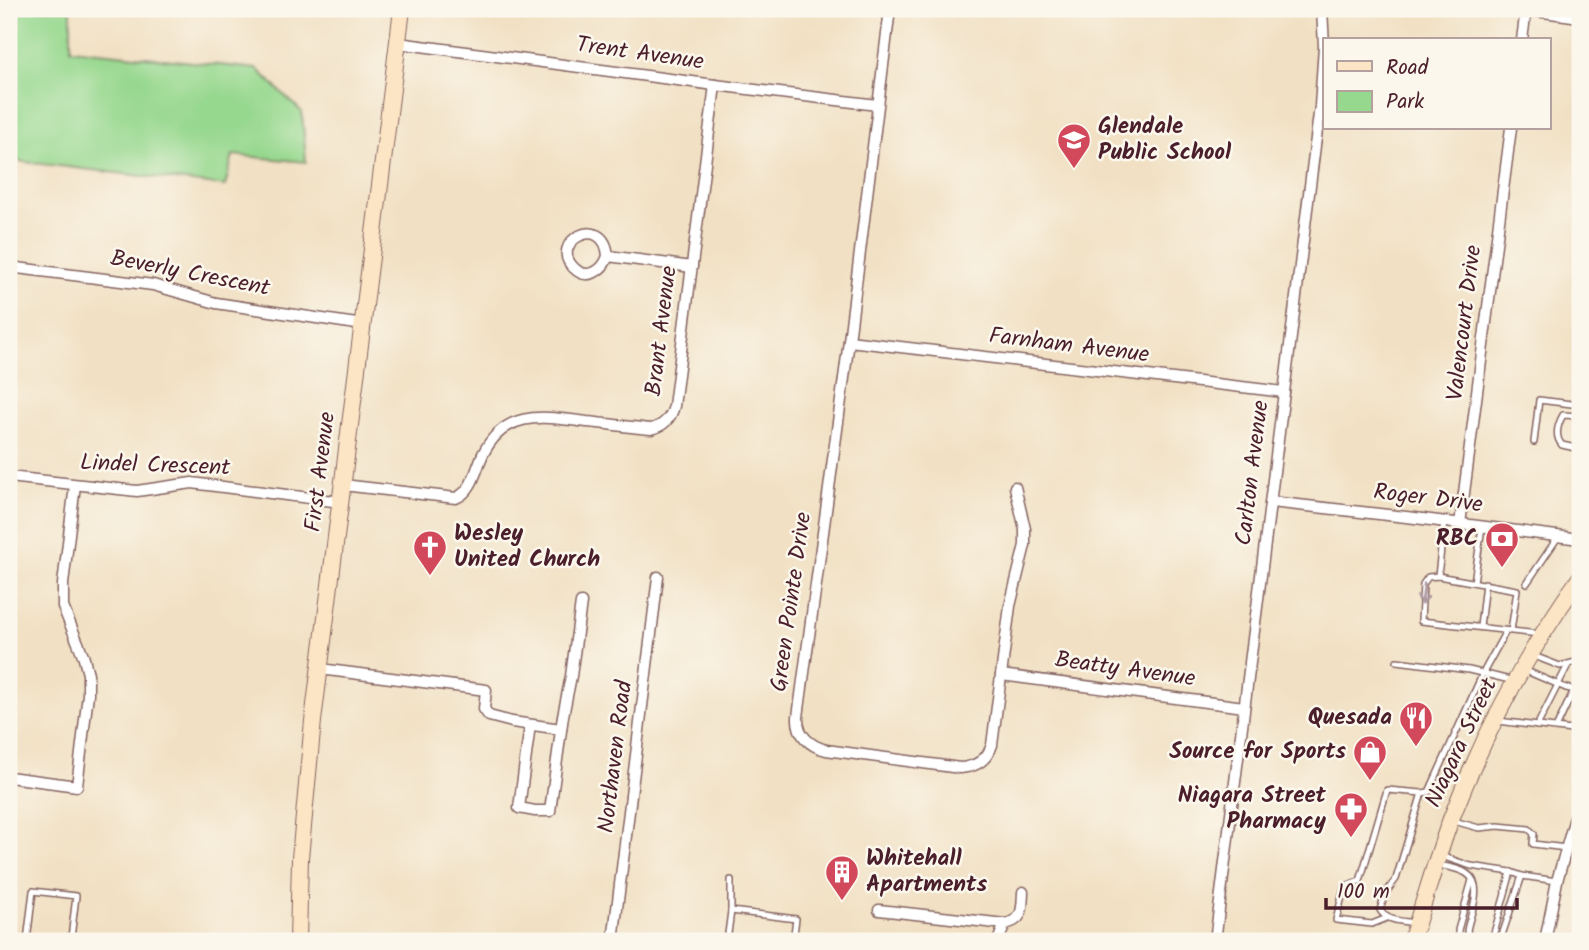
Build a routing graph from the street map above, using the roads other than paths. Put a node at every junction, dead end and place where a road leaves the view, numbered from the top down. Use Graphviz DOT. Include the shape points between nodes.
graph roads {
  1 [pos="402,9"];
  2 [pos="890,9"];
  3 [pos="1322,9"];
  4 [pos="1524,9"];
  5 [pos="1580,17"];
  6 [pos="1323,38"];
  7 [pos="1522,38"];
  8 [pos="398,43"];
  9 [pos="1323,71"];
  10 [pos="715,85"];
  11 [pos="877,105"];
  12 [pos="1511,130"];
  13 [pos="608,256"];
  14 [pos="9,267"];
  15 [pos="692,267"];
  16 [pos="363,325"];
  17 [pos="849,341"];
  18 [pos="1284,392"];
  19 [pos="1580,405"];
  20 [pos="1580,416"];
  21 [pos="1534,442"];
  22 [pos="1580,449"];
  23 [pos="9,477"];
  24 [pos="75,485"];
  25 [pos="343,485"];
  26 [pos="1015,487"];
  27 [pos="341,502"];
  28 [pos="1271,502"];
  29 [pos="1444,522"];
  30 [pos="1460,524"];
  31 [pos="1482,527"];
  32 [pos="1558,537"];
  33 [pos="1580,539"];
  34 [pos="1437,576"];
  35 [pos="659,577"];
  36 [pos="1579,581"];
  37 [pos="1474,582"];
  38 [pos="1485,583"];
  39 [pos="1527,583"];
  40 [pos="581,603"];
  41 [pos="1476,627"];
  42 [pos="1508,631"];
  43 [pos="1542,635"];
  44 [pos="1530,654"];
  45 [pos="1397,661"];
  46 [pos="1580,661"];
  47 [pos="1568,665"];
  48 [pos="320,669"];
  49 [pos="1483,673"];
  50 [pos="1001,675"];
  51 [pos="1519,675"];
  52 [pos="1559,685"];
  53 [pos="1577,690"];
  54 [pos="1244,707"];
  55 [pos="1580,715"];
  56 [pos="1495,720"];
  57 [pos="530,725"];
  58 [pos="1537,726"];
  59 [pos="1556,728"];
  60 [pos="561,729"];
  61 [pos="1577,730"];
  62 [pos="9,777"];
  63 [pos="1422,793"];
  64 [pos="1580,800"];
  65 [pos="1451,820"];
  66 [pos="1567,848"];
  67 [pos="1437,860"];
  68 [pos="1511,872"];
  69 [pos="1522,876"];
  70 [pos="1472,879"];
  71 [pos="731,880"];
  72 [pos="1557,881"];
  73 [pos="1023,892"];
  74 [pos="879,910"];
  75 [pos="731,911"];
  76 [pos="1387,918"];
  77 [pos="1005,924"];
  78 [pos="1413,936"];
  79 [pos="71,938"];
  80 [pos="27,941"];
  81 [pos="298,941"];
  82 [pos="613,941"];
  83 [pos="727,941"];
  84 [pos="793,941"];
  85 [pos="998,941"];
  86 [pos="1215,941"];
  87 [pos="1459,941"];
  88 [pos="1475,941"];
  89 [pos="1489,941"];
  90 [pos="1500,941"];
  91 [pos="1545,941"];
  1 -- 8 [label="street, First Avenue"];
  2 -- 11 [label="street, Green Pointe Drive"];
  3 -- 6 [label="street, Carlton Avenue"];
  4 -- 5 [label="street"];
  4 -- 7 [label="street"];
  8 -- 10 [label="street, Trent Avenue"];
  8 -- 16 [label="street, First Avenue"];
  9 -- 18 [label="street, Carlton Avenue"];
  10 -- 11 [label="street, Trent Avenue"];
  10 -- 15 [label="street, Brant Avenue"];
  11 -- 17 [label="street, Green Pointe Drive"];
  12 -- 30 [label="street, Valencourt Drive"];
  13 -- 15 [label="street"];
  14 -- 16 [label="street, Beverly Crescent" via="153,285 216,303"];
  15 -- 25 [label="street, Brant Avenue" via="674,406 662,426 651,429 543,416 523,419 495,436 467,491 456,498"];
  16 -- 25 [label="street, First Avenue"];
  17 -- 18 [label="street, Farnham Avenue"];
  17 -- 50 [label="street, Green Pointe Drive" via="797,722 800,732 811,744 826,750 972,766 986,757 992,745"];
  18 -- 28 [label="street, Carlton Avenue"];
  19 -- 21 [label="lane" via="1539,400"];
  20 -- 22 [label="lane" via="1563,415 1557,436 1562,445"];
  23 -- 24 [label="street, Lindel Crescent"];
  24 -- 27 [label="street, Lindel Crescent" via="138,491 192,483"];
  24 -- 62 [label="street" via="63,607 88,674 77,786"];
  25 -- 27 [label="street, First Avenue"];
  26 -- 50 [label="street, Green Pointe Drive" via="1025,545 1010,606"];
  27 -- 48 [label="street, First Avenue"];
  28 -- 29 [label="street, Roger Drive"];
  28 -- 54 [label="street, Carlton Avenue"];
  29 -- 30 [label="street, Roger Drive"];
  29 -- 34 [label="lane"];
  30 -- 31 [label="street, Roger Drive"];
  31 -- 32 [label="street, Roger Drive"];
  31 -- 37 [label="lane"];
  32 -- 33 [label="street, Roger Drive"];
  32 -- 39 [label="lane"];
  34 -- 37 [label="lane"];
  34 -- 41 [label="lane, one-way" via="1427,577 1423,584 1421,621"];
  35 -- 82 [label="street, Northaven Road"];
  36 -- 43 [label="street, Niagara Street"];
  37 -- 38 [label="lane"];
  38 -- 41 [label="lane"];
  38 -- 42 [label="lane" via="1517,590"];
  40 -- 60 [label="street"];
  41 -- 42 [label="lane"];
  42 -- 43 [label="lane"];
  42 -- 49 [label="lane"];
  43 -- 44 [label="street, Niagara Street"];
  44 -- 47 [label="lane"];
  44 -- 51 [label="street, Niagara Street"];
  45 -- 49 [label="lane"];
  46 -- 47 [label="lane"];
  47 -- 52 [label="lane"];
  48 -- 57 [label="street" via="486,690 484,709 489,716"];
  48 -- 81 [label="street, First Avenue" via="300,858"];
  49 -- 51 [label="lane"];
  49 -- 63 [label="lane" via="1429,792"];
  50 -- 54 [label="street, Beatty Avenue"];
  51 -- 52 [label="lane"];
  51 -- 56 [label="street, Niagara Street"];
  52 -- 53 [label="lane"];
  52 -- 58 [label="lane"];
  53 -- 59 [label="lane"];
  54 -- 86 [label="street, Carlton Avenue"];
  55 -- 61 [label="lane"];
  56 -- 58 [label="lane"];
  56 -- 65 [label="street, Niagara Street"];
  57 -- 60 [label="street"];
  57 -- 60 [label="street" via="519,808 535,811 550,811"];
  58 -- 59 [label="lane"];
  59 -- 61 [label="lane"];
  63 -- 76 [label="lane" via="1396,879 1381,905"];
  63 -- 76 [label="lane" via="1387,790 1360,881 1343,889 1336,919 1372,924"];
  64 -- 66 [label="street"];
  65 -- 66 [label="lane" via="1479,828 1529,830 1534,834 1533,844"];
  65 -- 67 [label="street, Niagara Street"];
  66 -- 72 [label="street"];
  67 -- 68 [label="lane"];
  67 -- 70 [label="lane"];
  67 -- 78 [label="street, Niagara Street"];
  68 -- 69 [label="lane"];
  68 -- 89 [label="lane"];
  69 -- 72 [label="lane"];
  69 -- 90 [label="lane"];
  70 -- 87 [label="lane"];
  70 -- 88 [label="lane" via="1476,894 1467,931"];
  71 -- 75 [label="lane"];
  72 -- 91 [label="street"];
  73 -- 77 [label="street" via="1018,919"];
  74 -- 77 [label="street"];
  75 -- 83 [label="lane"];
  75 -- 84 [label="lane" via="796,919"];
  76 -- 78 [label="lane"];
  77 -- 85 [label="street"];
  79 -- 80 [label="lane" via="76,896 33,891"];
}
